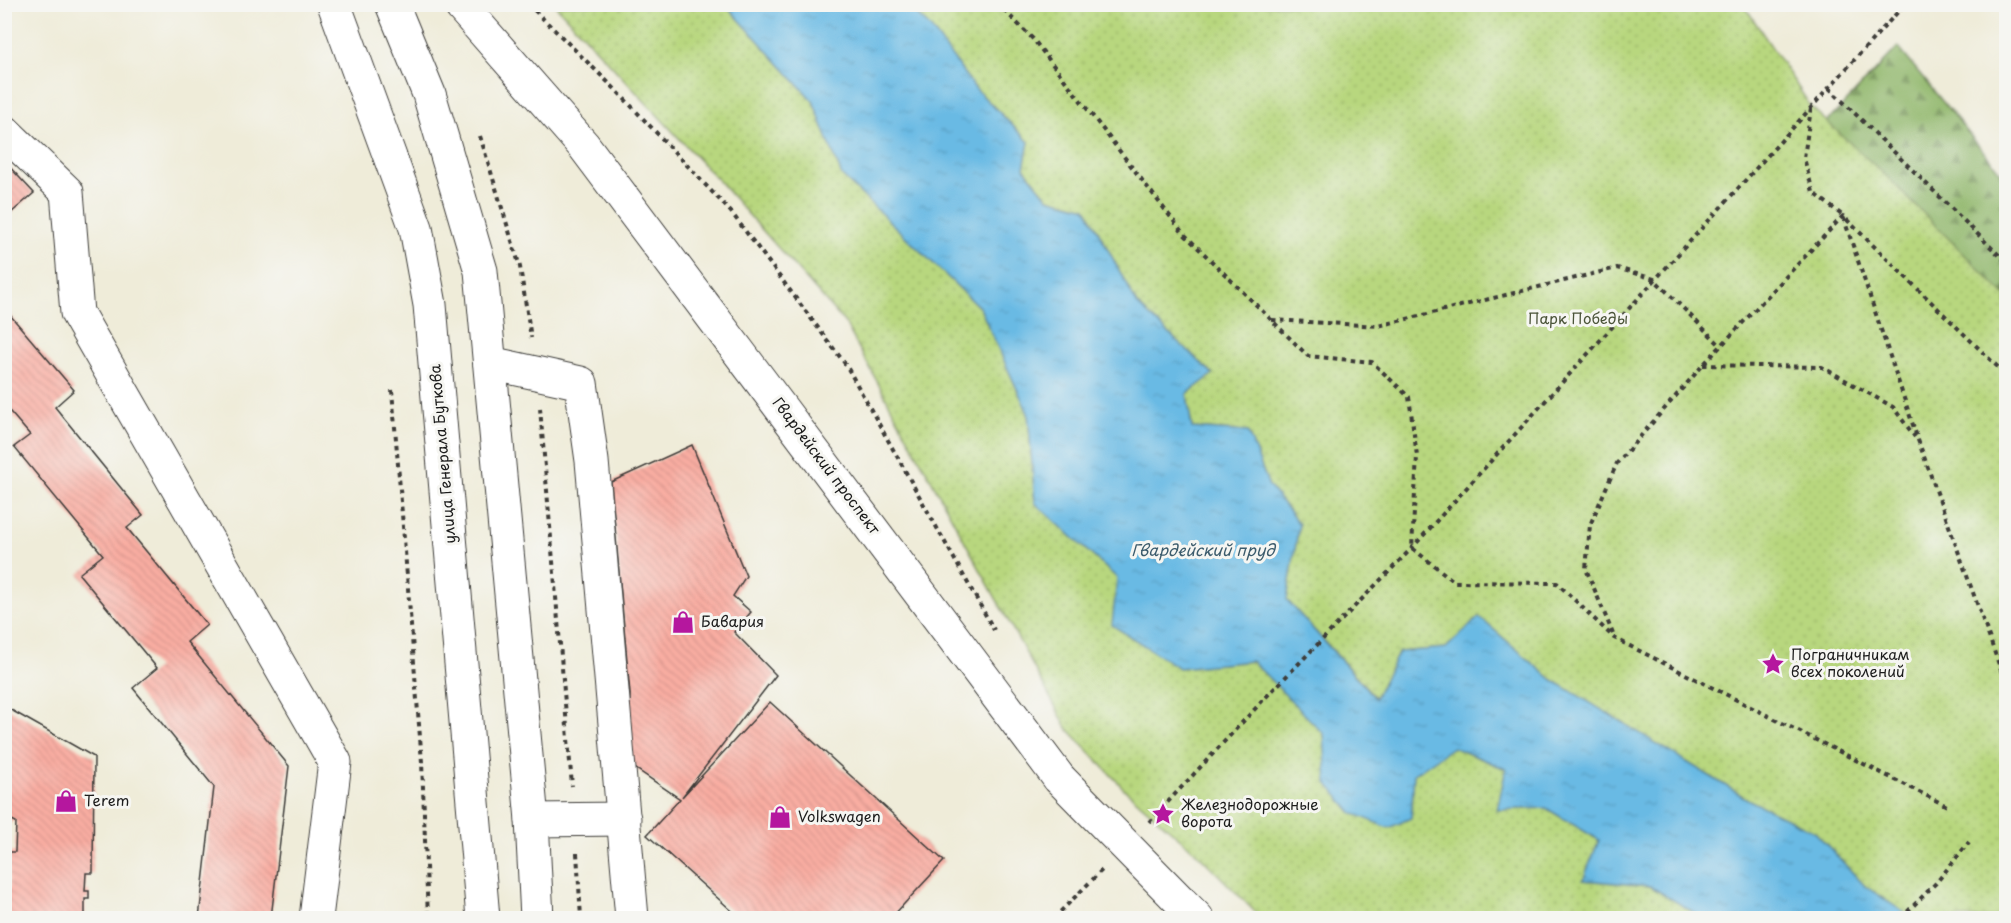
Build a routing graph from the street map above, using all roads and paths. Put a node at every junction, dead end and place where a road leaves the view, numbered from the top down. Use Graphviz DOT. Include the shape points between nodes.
graph roads {
  1 [pos="334,4"];
  2 [pos="392,4"];
  3 [pos="528,4"];
  4 [pos="998,4"];
  5 [pos="1905,4"];
  6 [pos="462,7"];
  7 [pos="1829,88"];
  8 [pos="1811,107"];
  9 [pos="4,131"];
  10 [pos="1843,216"];
  11 [pos="2007,262"];
  12 [pos="1654,279"];
  13 [pos="1272,320"];
  14 [pos="1721,346"];
  15 [pos="490,363"];
  16 [pos="1703,365"];
  17 [pos="2007,375"];
  18 [pos="392,390"];
  19 [pos="1917,440"];
  20 [pos="1412,548"];
  21 [pos="998,636"];
  22 [pos="1614,638"];
  23 [pos="2007,684"];
  24 [pos="1947,806"];
  25 [pos="624,819"];
  26 [pos="532,820"];
  27 [pos="1142,829"];
  28 [pos="1969,842"];
  29 [pos="1110,862"];
  30 [pos="1189,910"];
  31 [pos="316,918"];
  32 [pos="428,918"];
  33 [pos="483,918"];
  34 [pos="537,918"];
  35 [pos="632,918"];
  36 [pos="1054,918"];
  37 [pos="1901,918"];
  1 -- 33 [label="main road, улица Генерала Буткова" via="416,228 430,306"];
  2 -- 15 [label="main road" via="429,94 481,271"];
  3 -- 21 [label="path" via="731,212 846,365"];
  4 -- 13 [label="path" via="1033,39 1183,233"];
  5 -- 7 [label="path"];
  6 -- 30 [label="main road, Гвардейский проспект, bridge" via="584,146 1059,778"];
  7 -- 8 [label="path"];
  7 -- 11 [label="path"];
  8 -- 10 [label="path" via="1804,158 1813,192"];
  8 -- 12 [label="path"];
  9 -- 31 [label="main road" via="67,192 77,313 335,762"];
  10 -- 14 [label="path"];
  10 -- 17 [label="path"];
  10 -- 19 [label="path"];
  12 -- 13 [label="path" via="1617,268 1378,326"];
  12 -- 14 [label="path"];
  12 -- 20 [label="path"];
  13 -- 20 [label="path" via="1308,356 1372,362 1409,397 1417,456"];
  14 -- 16 [label="path"];
  15 -- 25 [label="main road" via="580,383 592,462"];
  15 -- 26 [label="main road"];
  16 -- 19 [label="path" via="1822,367 1893,408"];
  16 -- 22 [label="path" via="1617,463 1590,525 1586,569"];
  18 -- 32 [label="path" via="422,762"];
  19 -- 23 [label="path"];
  20 -- 22 [label="path" via="1455,582 1557,583"];
  20 -- 27 [label="path"];
  22 -- 24 [label="path"];
  25 -- 26 [label="main road"];
  25 -- 35 [label="main road"];
  26 -- 34 [label="main road"];
  28 -- 37 [label="path"];
  29 -- 36 [label="path"];
}
